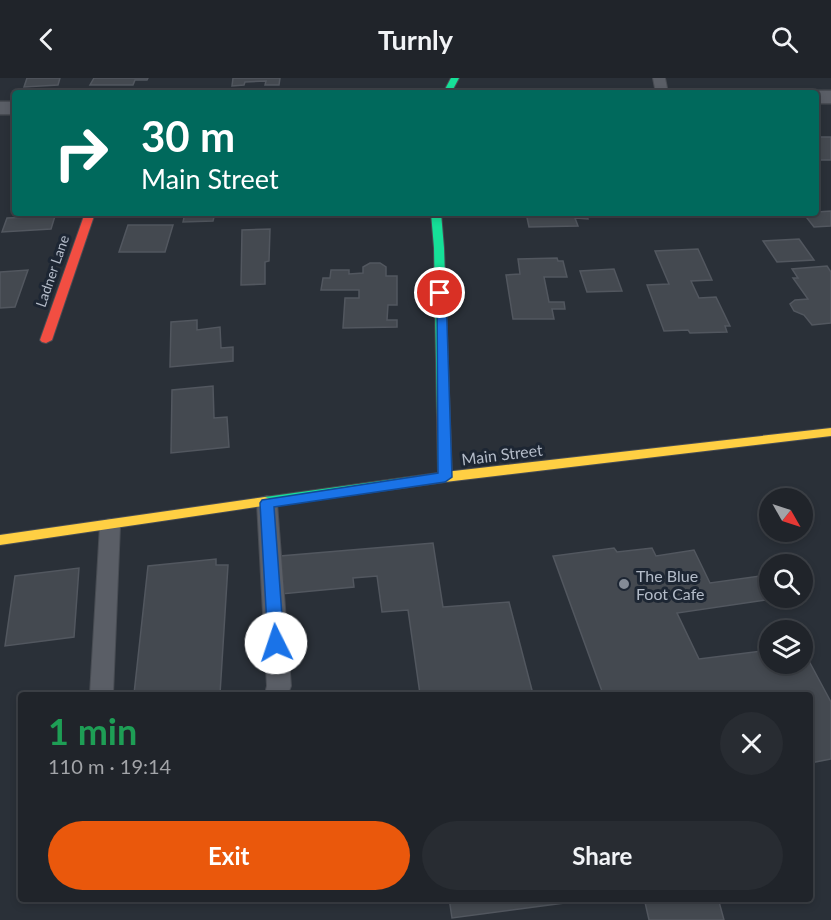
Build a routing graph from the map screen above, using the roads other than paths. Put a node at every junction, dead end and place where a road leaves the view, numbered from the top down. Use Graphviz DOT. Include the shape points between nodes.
graph roads {
  1 [pos="89,216"];
  2 [pos="436,216"];
  3 [pos="46,340"];
  4 [pos="831,432"];
  5 [pos="445,477"];
  6 [pos="267,503"];
  7 [pos="110,526"];
  8 [pos="0,540"];
  9 [pos="101,692"];
  10 [pos="278,692"];
  1 -- 3 [label="main road, Ladner Lane"];
  2 -- 5 [label="main road"];
  4 -- 5 [label="main road, Main Street"];
  5 -- 6 [label="main road, Main Street"];
  6 -- 7 [label="main road, Main Street"];
  6 -- 10 [label="lane"];
  7 -- 8 [label="main road, Main Street"];
  7 -- 9 [label="lane"];
}
